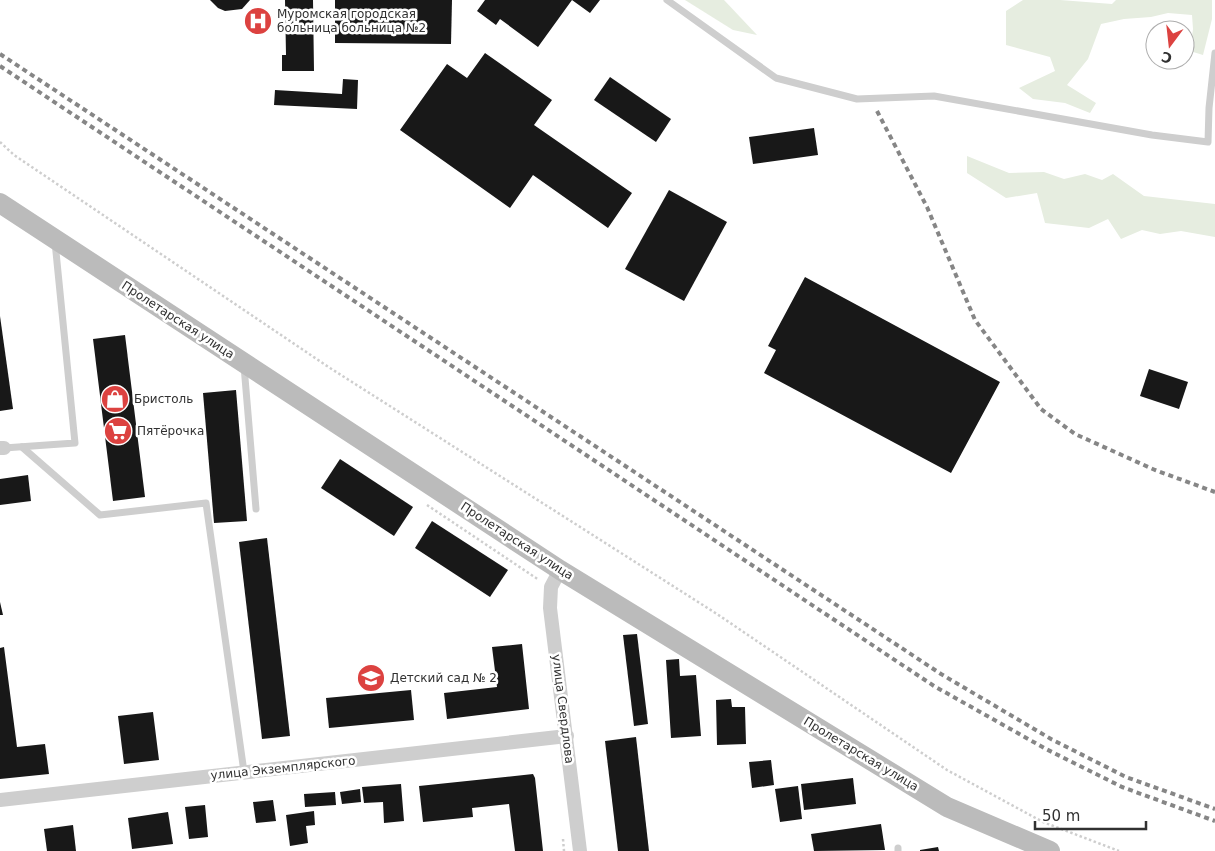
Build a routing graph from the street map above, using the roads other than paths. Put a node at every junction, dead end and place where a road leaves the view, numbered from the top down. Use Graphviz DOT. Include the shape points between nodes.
graph roads {
  1 [pos="667,0"];
  2 [pos="1215,53"];
  3 [pos="0,203"];
  4 [pos="54,240"];
  5 [pos="244,364"];
  6 [pos="22,447"];
  7 [pos="2,448"];
  8 [pos="256,509"];
  9 [pos="560,570"];
  10 [pos="567,736"];
  11 [pos="244,772"];
  12 [pos="0,800"];
  13 [pos="580,851"];
  14 [pos="1050,851"];
  1 -- 2 [label="lane" via="776,78 785,81 857,99 934,96 1208,142"];
  3 -- 4 [label="street, Пролетарская улица"];
  4 -- 5 [label="street, Пролетарская улица"];
  4 -- 6 [label="lane" via="75,443"];
  5 -- 8 [label="lane"];
  5 -- 9 [label="street, Пролетарская улица"];
  6 -- 7 [label="lane"];
  6 -- 11 [label="lane" via="100,515 206,503"];
  9 -- 10 [label="street, улица Свердлова" via="551,587 550,608"];
  9 -- 14 [label="street, Пролетарская улица" via="947,807"];
  10 -- 11 [label="street, улица Экземплярского"];
  10 -- 13 [label="street, улица Свердлова"];
  11 -- 12 [label="street, улица Экземплярского"];
}
